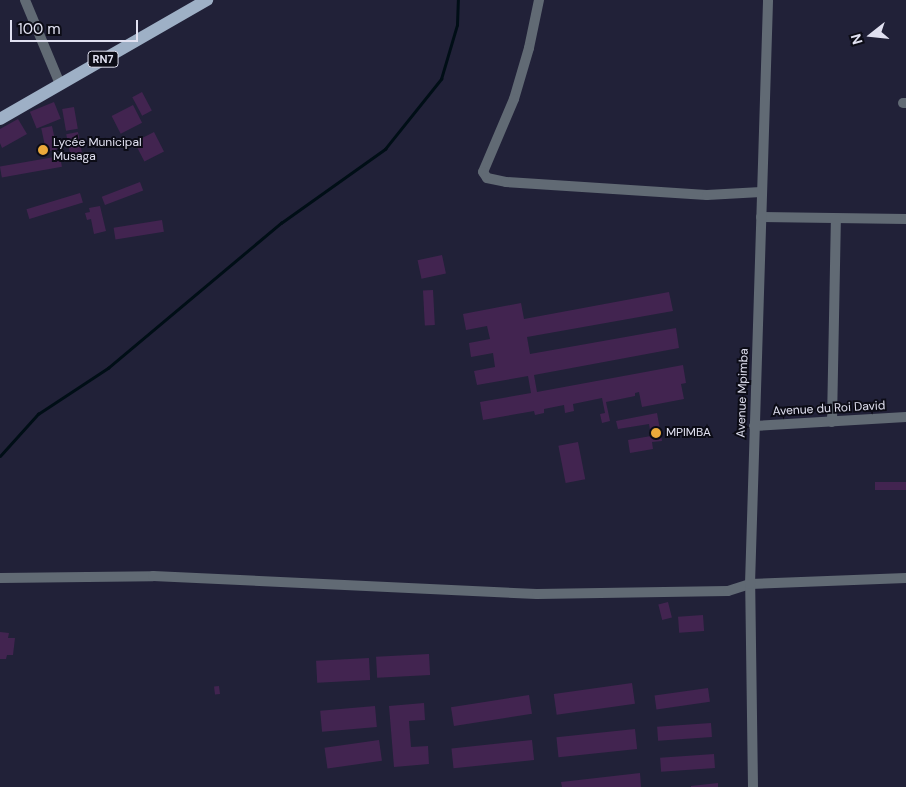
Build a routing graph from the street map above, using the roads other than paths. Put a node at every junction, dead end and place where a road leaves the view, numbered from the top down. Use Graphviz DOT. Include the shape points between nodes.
graph roads {
  1 [pos="25,0"];
  2 [pos="207,0"];
  3 [pos="540,0"];
  4 [pos="768,0"];
  5 [pos="60,84"];
  6 [pos="0,119"];
  7 [pos="761,192"];
  8 [pos="760,217"];
  9 [pos="836,219"];
  10 [pos="906,220"];
  11 [pos="906,417"];
  12 [pos="832,422"];
  13 [pos="754,426"];
  14 [pos="0,578"];
  15 [pos="906,578"];
  16 [pos="750,584"];
  17 [pos="752,787"];
  1 -- 5 [label="street"];
  2 -- 5 [label="main road, RN7"];
  3 -- 7 [label="street" via="514,99 483,172 488,178 506,182 707,195"];
  4 -- 7 [label="street, Avenue Mpimba"];
  5 -- 6 [label="main road, RN7"];
  7 -- 8 [label="street, Avenue Mpimba"];
  8 -- 9 [label="street"];
  8 -- 13 [label="street, Avenue Mpimba"];
  9 -- 10 [label="street"];
  9 -- 12 [label="street"];
  11 -- 12 [label="street, Avenue du Roi David"];
  12 -- 13 [label="street, Avenue du Roi David"];
  13 -- 16 [label="street, Avenue Mpimba"];
  14 -- 16 [label="street" via="153,576 537,594 728,591"];
  15 -- 16 [label="street"];
  16 -- 17 [label="street, Avenue Mpimba"];
}
